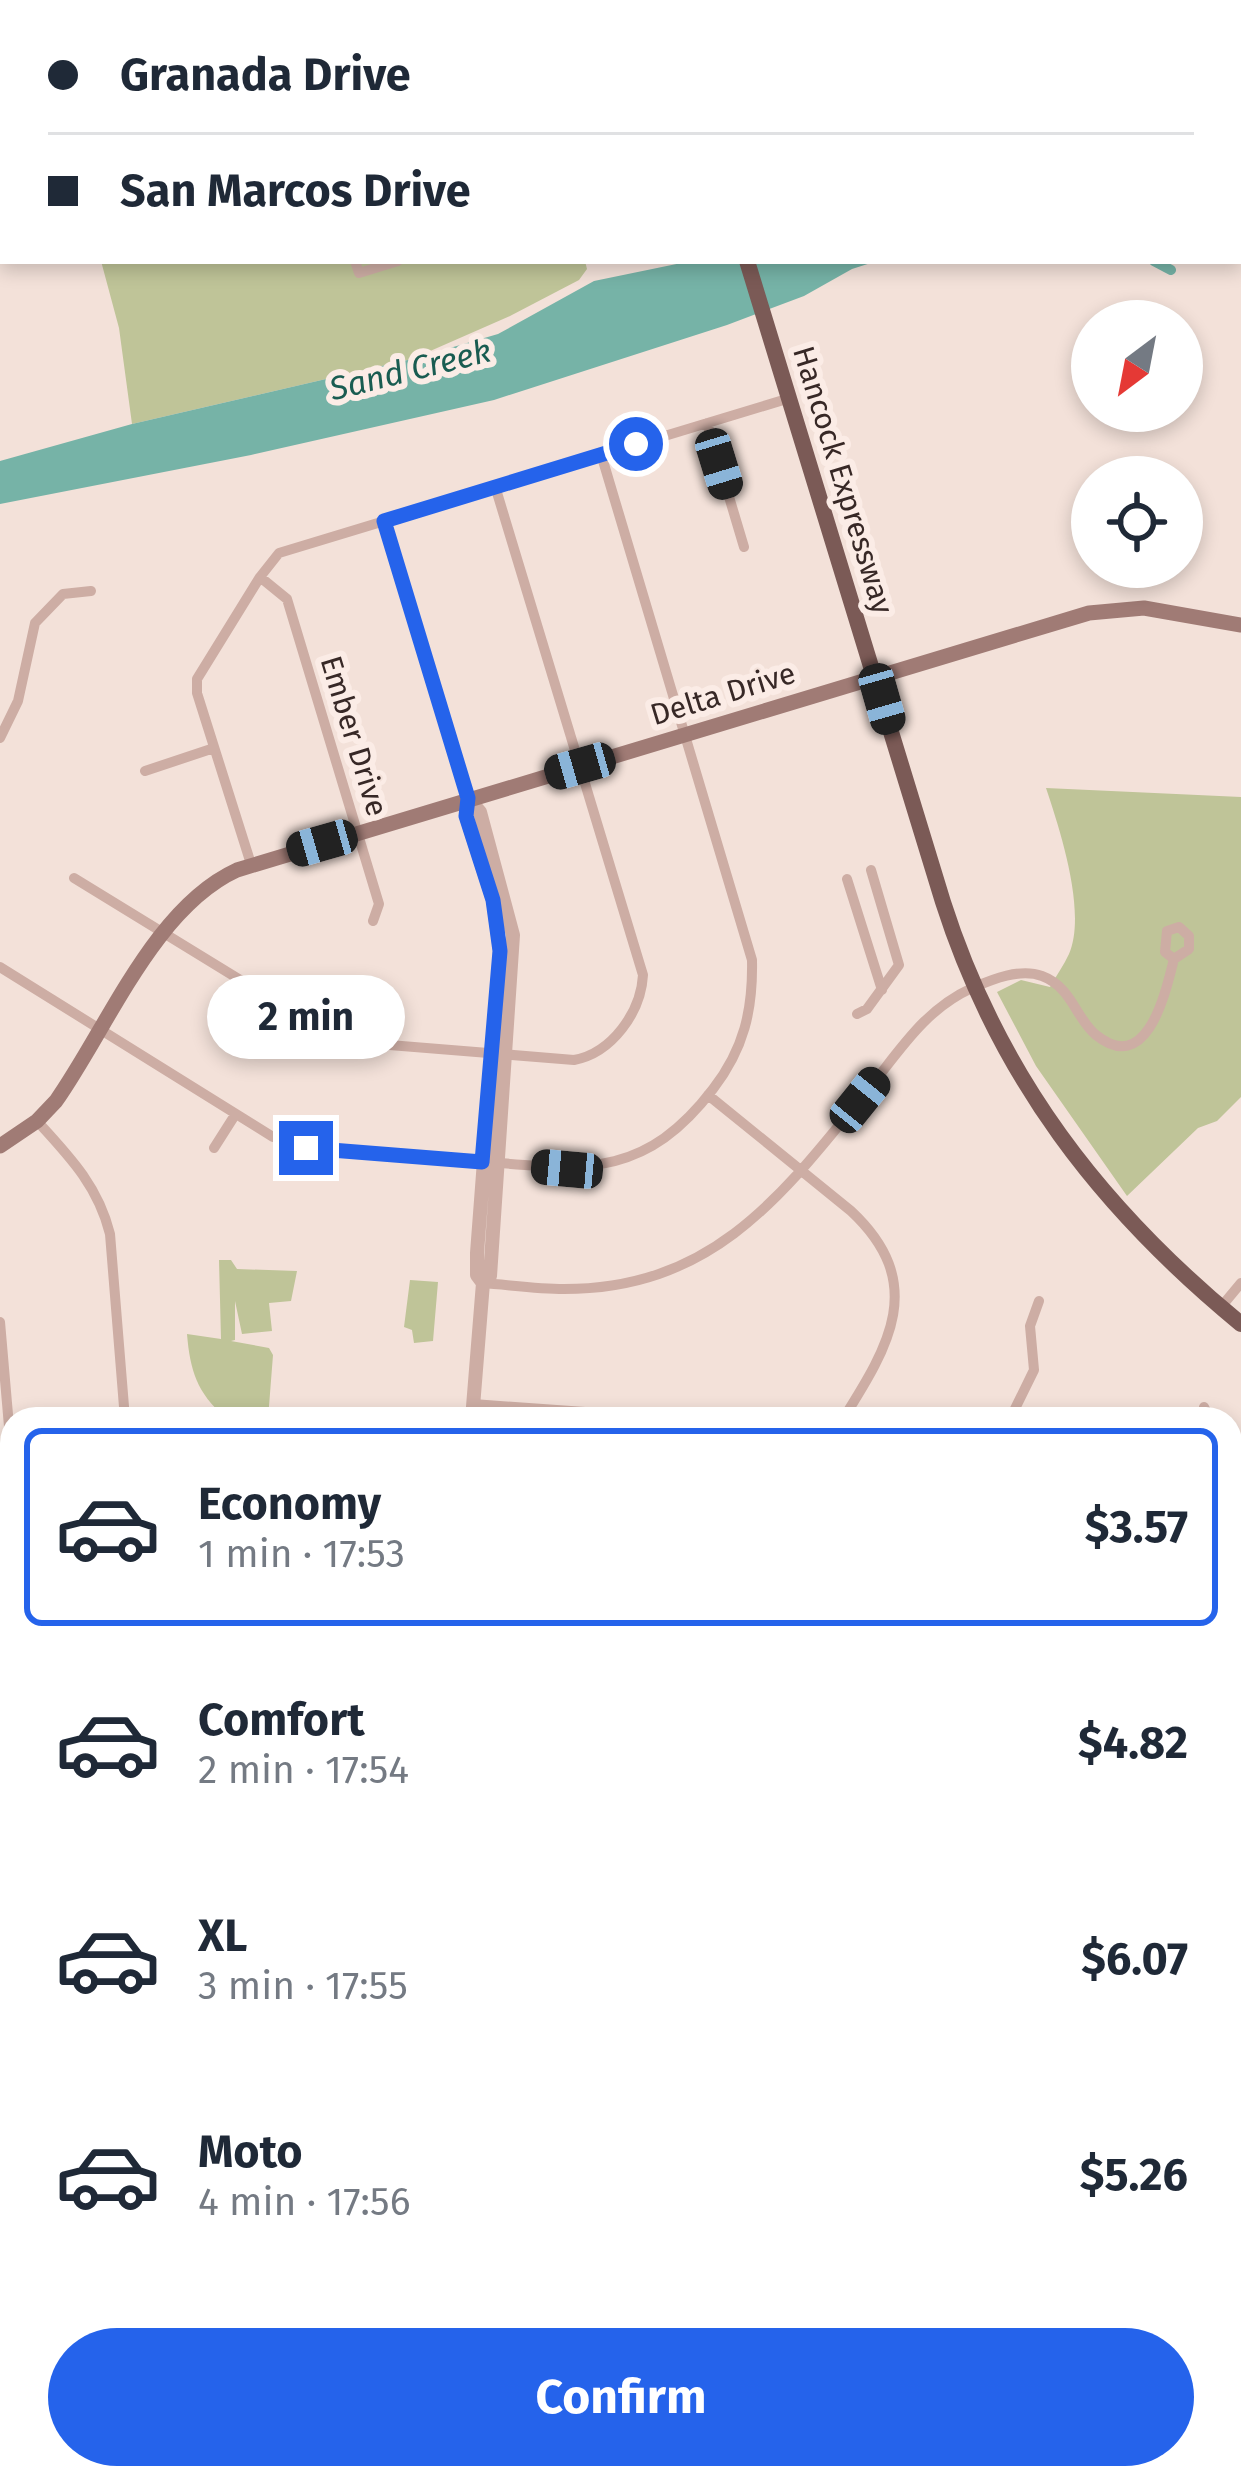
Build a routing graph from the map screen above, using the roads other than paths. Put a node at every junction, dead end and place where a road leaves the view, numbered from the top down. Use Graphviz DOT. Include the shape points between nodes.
graph roads {
  1 [pos="356,264"];
  2 [pos="388,264"];
  3 [pos="748,264"];
  4 [pos="790,398"];
  5 [pos="707,423"];
  6 [pos="601,454"];
  7 [pos="495,486"];
  8 [pos="384,521"];
  9 [pos="744,547"];
  10 [pos="260,577"];
  11 [pos="91,592"];
  12 [pos="1241,625"];
  13 [pos="875,676"];
  14 [pos="685,735"];
  15 [pos="0,739"];
  16 [pos="214,748"];
  17 [pos="580,766"];
  18 [pos="145,771"];
  19 [pos="468,798"];
  20 [pos="358,833"];
  21 [pos="251,865"];
  22 [pos="872,870"];
  23 [pos="74,878"];
  24 [pos="847,879"];
  25 [pos="373,921"];
  26 [pos="163,933"];
  27 [pos="1174,958"];
  28 [pos="0,968"];
  29 [pos="974,987"];
  30 [pos="882,990"];
  31 [pos="857,1014"];
  32 [pos="101,1030"];
  33 [pos="499,1053"];
  34 [pos="708,1095"];
  35 [pos="235,1115"];
  36 [pos="37,1121"];
  37 [pos="0,1146"];
  38 [pos="214,1148"];
  39 [pos="489,1163"];
  40 [pos="802,1170"];
  41 [pos="1241,1282"];
  42 [pos="483,1283"];
  43 [pos="1039,1301"];
  44 [pos="1221,1307"];
  45 [pos="0,1322"];
  46 [pos="1241,1324"];
  47 [pos="7,1407"];
  48 [pos="123,1407"];
  49 [pos="472,1407"];
  50 [pos="849,1407"];
  51 [pos="1016,1407"];
  1 -- 2 [label="street" via="358,273"];
  3 -- 4 [label="main road, Hancock Expressway"];
  4 -- 5 [label="street"];
  4 -- 13 [label="main road, Hancock Expressway"];
  5 -- 6 [label="street"];
  5 -- 9 [label="street"];
  6 -- 7 [label="street"];
  6 -- 14 [label="street"];
  7 -- 8 [label="street"];
  7 -- 17 [label="street"];
  8 -- 10 [label="street" via="279,553"];
  8 -- 19 [label="street"];
  10 -- 16 [label="street" via="197,680"];
  10 -- 20 [label="street, Ember Drive" via="287,599"];
  11 -- 15 [label="street" via="63,594 34,623 19,700"];
  12 -- 13 [label="main road, Delta Drive" via="1172,610 1104,611"];
  13 -- 14 [label="main road, Delta Drive"];
  13 -- 29 [label="main road, Hancock Expressway"];
  14 -- 17 [label="main road, Delta Drive"];
  14 -- 34 [label="street" via="752,960 744,1035"];
  16 -- 18 [label="street"];
  16 -- 21 [label="street"];
  17 -- 19 [label="main road, Delta Drive"];
  17 -- 33 [label="street" via="643,975 640,1000 615,1036 584,1058"];
  19 -- 20 [label="main road, Delta Drive"];
  19 -- 33 [label="street" via="466,816 499,928"];
  20 -- 21 [label="main road, Delta Drive"];
  20 -- 25 [label="street, Ember Drive" via="379,904"];
  21 -- 26 [label="main road, Delta Drive" via="202,889"];
  22 -- 30 [label="street" via="899,965"];
  23 -- 26 [label="street"];
  24 -- 30 [label="street"];
  26 -- 32 [label="main road, Delta Drive"];
  26 -- 33 [label="street" via="329,1037"];
  27 -- 29 [label="street" via="1160,1017 1141,1039 1119,1045 1095,1035 1074,1000 1044,976 1017,973"];
  28 -- 32 [label="street"];
  29 -- 40 [label="street" via="928,1016"];
  29 -- 44 [label="main road, Hancock Expressway" via="1022,1080 1085,1171 1136,1231"];
  30 -- 31 [label="street"];
  32 -- 35 [label="street"];
  32 -- 36 [label="main road, Delta Drive"];
  33 -- 39 [label="street"];
  34 -- 39 [label="street" via="661,1141 620,1160 567,1169"];
  34 -- 40 [label="street"];
  35 -- 38 [label="street"];
  35 -- 39 [label="street" via="306,1148"];
  36 -- 37 [label="main road, Delta Drive"];
  36 -- 48 [label="street" via="87,1177 104,1212"];
  39 -- 42 [label="street" via="477,1275"];
  40 -- 42 [label="street" via="733,1238 660,1274 564,1289"];
  40 -- 50 [label="street" via="865,1223 892,1277 890,1337"];
  41 -- 44 [label="street"];
  42 -- 49 [label="street"];
  43 -- 51 [label="street" via="1030,1326 1034,1370"];
  44 -- 46 [label="main road, Hancock Expressway"];
  45 -- 47 [label="street"];
}
